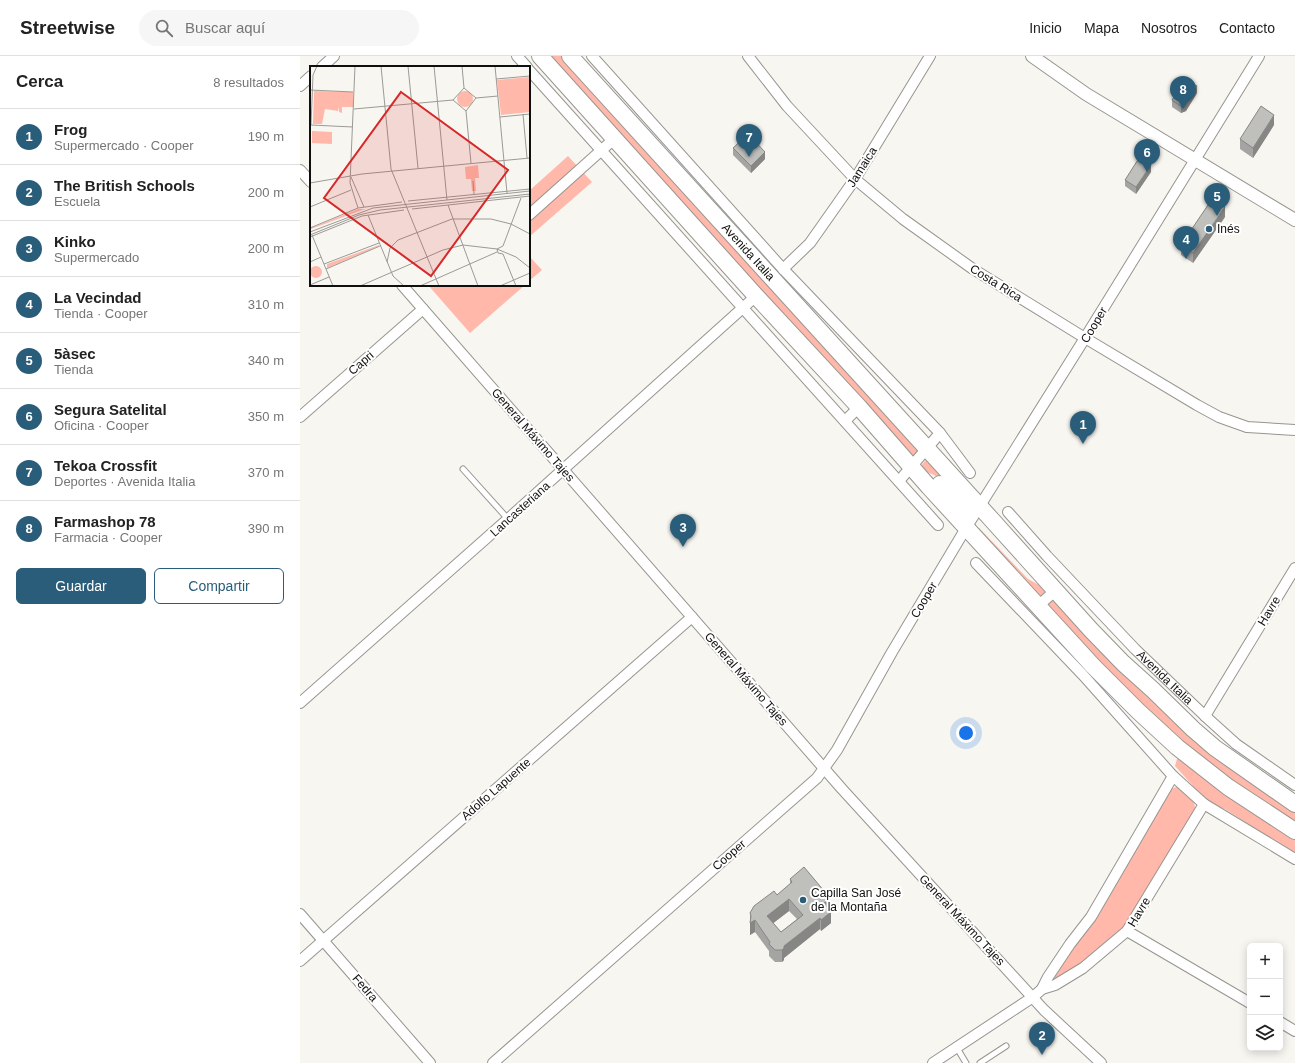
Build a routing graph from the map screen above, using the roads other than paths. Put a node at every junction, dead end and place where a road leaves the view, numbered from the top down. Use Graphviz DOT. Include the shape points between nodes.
graph roads {
  1 [pos="334,56"];
  2 [pos="517,56"];
  3 [pos="540,56"];
  4 [pos="570,56"];
  5 [pos="592,56"];
  6 [pos="748,56"];
  7 [pos="930,56"];
  8 [pos="1032,56"];
  9 [pos="1259,56"];
  10 [pos="323,66"];
  11 [pos="526,66"];
  12 [pos="530,71"];
  13 [pos="310,77"];
  14 [pos="300,86"];
  15 [pos="614,139"];
  16 [pos="602,150"];
  17 [pos="1194,160"];
  18 [pos="300,170"];
  19 [pos="855,179"];
  20 [pos="652,180"];
  21 [pos="310,181"];
  22 [pos="639,192"];
  23 [pos="530,213"];
  24 [pos="1295,220"];
  25 [pos="783,269"];
  26 [pos="403,286"];
  27 [pos="756,296"];
  28 [pos="743,308"];
  29 [pos="423,309"];
  30 [pos="1085,338"];
  31 [pos="859,407"];
  32 [pos="300,417"];
  33 [pos="845,421"];
  34 [pos="1295,430"];
  35 [pos="882,433"];
  36 [pos="940,433"];
  37 [pos="868,448"];
  38 [pos="926,449"];
  39 [pos="911,466"];
  40 [pos="463,469"];
  41 [pos="564,470"];
  42 [pos="970,473"];
  43 [pos="899,481"];
  44 [pos="929,487"];
  45 [pos="917,501"];
  46 [pos="980,507"];
  47 [pos="1008,512"];
  48 [pos="508,519"];
  49 [pos="938,525"];
  50 [pos="966,528"];
  51 [pos="1047,556"];
  52 [pos="976,563"];
  53 [pos="1034,567"];
  54 [pos="1295,568"];
  55 [pos="1017,582"];
  56 [pos="1051,585"];
  57 [pos="1005,593"];
  58 [pos="1038,606"];
  59 [pos="692,617"];
  60 [pos="1088,670"];
  61 [pos="1114,698"];
  62 [pos="300,703"];
  63 [pos="1205,716"];
  64 [pos="825,768"];
  65 [pos="1173,776"];
  66 [pos="1295,784"];
  67 [pos="1204,804"];
  68 [pos="1295,804"];
  69 [pos="1295,832"];
  70 [pos="1295,859"];
  71 [pos="300,914"];
  72 [pos="1127,931"];
  73 [pos="323,941"];
  74 [pos="300,961"];
  75 [pos="1042,989"];
  76 [pos="1033,996"];
  77 [pos="1247,1001"];
  78 [pos="1283,1024"];
  79 [pos="1295,1031"];
  80 [pos="1006,1046"];
  81 [pos="957,1048"];
  82 [pos="430,1063"];
  83 [pos="492,1063"];
  84 [pos="933,1063"];
  85 [pos="966,1063"];
  86 [pos="980,1063"];
  87 [pos="1101,1063"];
  1 -- 10 [label="street"];
  2 -- 11 [label="street"];
  3 -- 15 [label="main road, Avenida Italia"];
  4 -- 38 [label="main road, Avenida Italia"];
  5 -- 25 [label="street, Avenida Italia"];
  6 -- 19 [label="street, Costa Rica" via="786,106"];
  7 -- 19 [label="street, Jamaica"];
  8 -- 17 [label="street" via="1086,94"];
  9 -- 17 [label="street, Cooper"];
  12 -- 16 [label="street"];
  13 -- 14 [label="street"];
  15 -- 16 [label="street"];
  15 -- 20 [label="main road, Avenida Italia"];
  16 -- 22 [label="street"];
  16 -- 23 [label="street"];
  17 -- 24 [label="street"];
  17 -- 30 [label="street, Cooper"];
  18 -- 21 [label="street"];
  19 -- 25 [label="street, Jamaica" via="810,243"];
  19 -- 30 [label="street, Costa Rica" via="903,219 973,269"];
  20 -- 22 [label="street"];
  20 -- 27 [label="main road, Avenida Italia"];
  22 -- 28 [label="street"];
  25 -- 36 [label="street, Avenida Italia"];
  26 -- 29 [label="street, General Máximo Tajes"];
  27 -- 28 [label="street, Lancasteriana"];
  27 -- 31 [label="main road, Avenida Italia"];
  28 -- 33 [label="street"];
  28 -- 41 [label="street, Lancasteriana"];
  29 -- 32 [label="street, Capri"];
  29 -- 41 [label="street, General Máximo Tajes"];
  30 -- 34 [label="street, Costa Rica" via="1219,417 1247,427"];
  30 -- 46 [label="street, Cooper"];
  31 -- 33 [label="street"];
  31 -- 35 [label="main road, Avenida Italia"];
  33 -- 37 [label="street"];
  35 -- 37 [label="street"];
  35 -- 39 [label="main road, Avenida Italia"];
  36 -- 38 [label="street"];
  36 -- 42 [label="street, Avenida Italia"];
  37 -- 43 [label="street"];
  38 -- 39 [label="street"];
  38 -- 46 [label="main road, Avenida Italia"];
  39 -- 43 [label="street"];
  39 -- 44 [label="main road, Avenida Italia"];
  39 -- 46 [label="main road" via="936,481 968,510"];
  40 -- 48 [label="lane"];
  41 -- 48 [label="street, Lancasteriana"];
  41 -- 59 [label="street, General Máximo Tajes"];
  43 -- 45 [label="street"];
  44 -- 45 [label="street"];
  44 -- 50 [label="main road, Avenida Italia"];
  45 -- 49 [label="street"];
  46 -- 50 [label="street, Cooper"];
  46 -- 53 [label="main road, Avenida Italia"];
  47 -- 51 [label="street, Avenida Italia"];
  48 -- 62 [label="street, Lancasteriana"];
  50 -- 55 [label="main road, Avenida Italia"];
  50 -- 56 [label="main road" via="975,523 981,524 1020,566"];
  50 -- 64 [label="street, Cooper"];
  51 -- 53 [label="street"];
  51 -- 63 [label="street, Avenida Italia" via="1135,649"];
  52 -- 57 [label="street, Avenida Italia"];
  53 -- 56 [label="main road, Avenida Italia"];
  54 -- 63 [label="street, Havre"];
  55 -- 57 [label="street"];
  55 -- 58 [label="main road, Avenida Italia"];
  56 -- 58 [label="street"];
  56 -- 68 [label="main road, Avenida Italia" via="1123,663 1193,729"];
  57 -- 60 [label="street, Avenida Italia"];
  58 -- 60 [label="main road, Avenida Italia"];
  59 -- 64 [label="street, General Máximo Tajes"];
  59 -- 73 [label="street, Adolfo Lapuente"];
  60 -- 61 [label="main road, Avenida Italia"];
  61 -- 65 [label="street, Avenida Italia"];
  61 -- 69 [label="main road, Avenida Italia" via="1138,711 1177,747 1228,787"];
  63 -- 66 [label="street, Avenida Italia" via="1236,744"];
  64 -- 76 [label="street, General Máximo Tajes"];
  64 -- 83 [label="street, Cooper" via="817,778"];
  65 -- 67 [label="street, Avenida Italia"];
  65 -- 75 [label="street, Havre" via="1091,917 1070,944"];
  67 -- 70 [label="street, Avenida Italia"];
  67 -- 72 [label="street, Havre"];
  71 -- 73 [label="street, Fedra"];
  72 -- 75 [label="street, Havre" via="1083,968 1055,985"];
  72 -- 77 [label="street"];
  73 -- 74 [label="street, Adolfo Lapuente"];
  73 -- 82 [label="street, Fedra"];
  75 -- 76 [label="street, Havre"];
  76 -- 81 [label="street, Havre"];
  76 -- 87 [label="street, General Máximo Tajes" via="1044,1010"];
  78 -- 79 [label="street"];
  80 -- 86 [label="lane"];
  81 -- 84 [label="street, Havre"];
  81 -- 85 [label="lane"];
}
